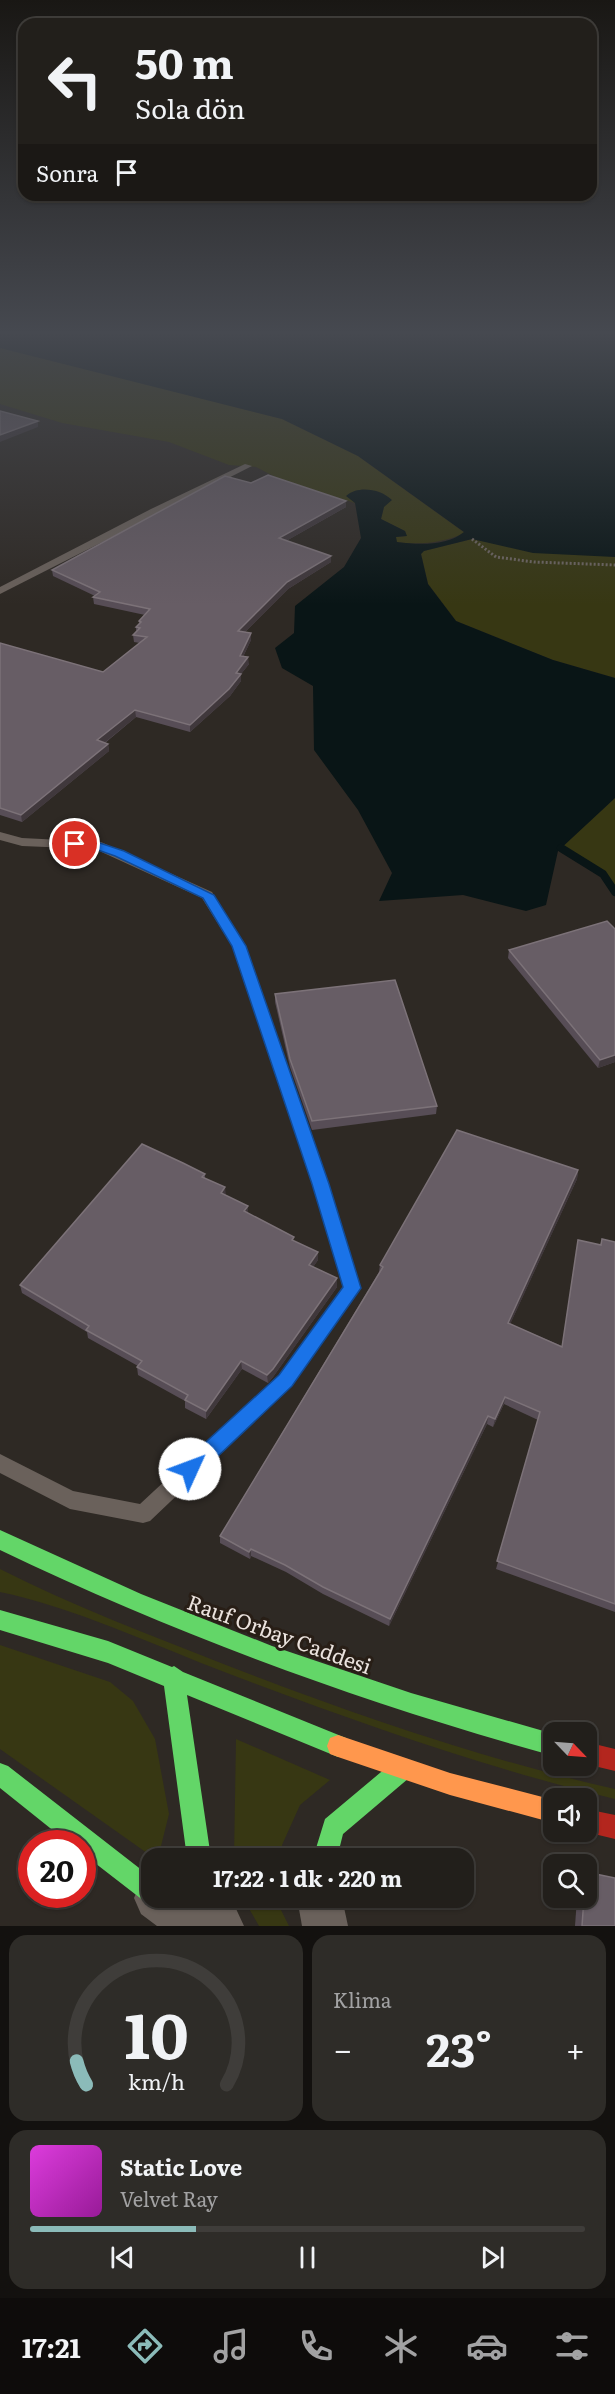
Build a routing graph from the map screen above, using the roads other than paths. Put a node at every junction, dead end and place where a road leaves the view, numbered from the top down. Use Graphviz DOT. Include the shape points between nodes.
graph roads {
  1 [pos="248,466"];
  2 [pos="0,591"];
  3 [pos="0,836"];
  4 [pos="0,1463"];
  5 [pos="0,1540"];
  6 [pos="0,1620"];
  7 [pos="174,1677"];
  8 [pos="543,1742"];
  9 [pos="597,1756"];
  10 [pos="615,1760"];
  11 [pos="401,1770"];
  12 [pos="0,1774"];
  13 [pos="543,1809"];
  14 [pos="597,1823"];
  15 [pos="615,1827"];
  16 [pos="198,1848"];
  17 [pos="328,1848"];
  18 [pos="141,1884"];
  19 [pos="171,1908"];
  20 [pos="213,1908"];
  21 [pos="322,1908"];
  22 [pos="196,1926"];
  23 [pos="221,1926"];
  24 [pos="326,1926"];
  1 -- 2 [label="lane" via="195,488"];
  3 -- 4 [label="lane" via="22,842 97,846 207,895 239,946 321,1184 352,1288 286,1380 143,1514 69,1500"];
  5 -- 8 [label="main road, Rauf Orbay Caddesi" via="207,1633 430,1711"];
  6 -- 7 [label="main road"];
  7 -- 11 [label="main road"];
  7 -- 16 [label="main road"];
  9 -- 10 [label="main road"];
  11 -- 13 [label="main road"];
  11 -- 17 [label="main road" via="333,1827"];
  12 -- 18 [label="main road"];
  14 -- 15 [label="main road"];
  19 -- 22 [label="street"];
  20 -- 23 [label="street"];
  21 -- 24 [label="street"];
}
